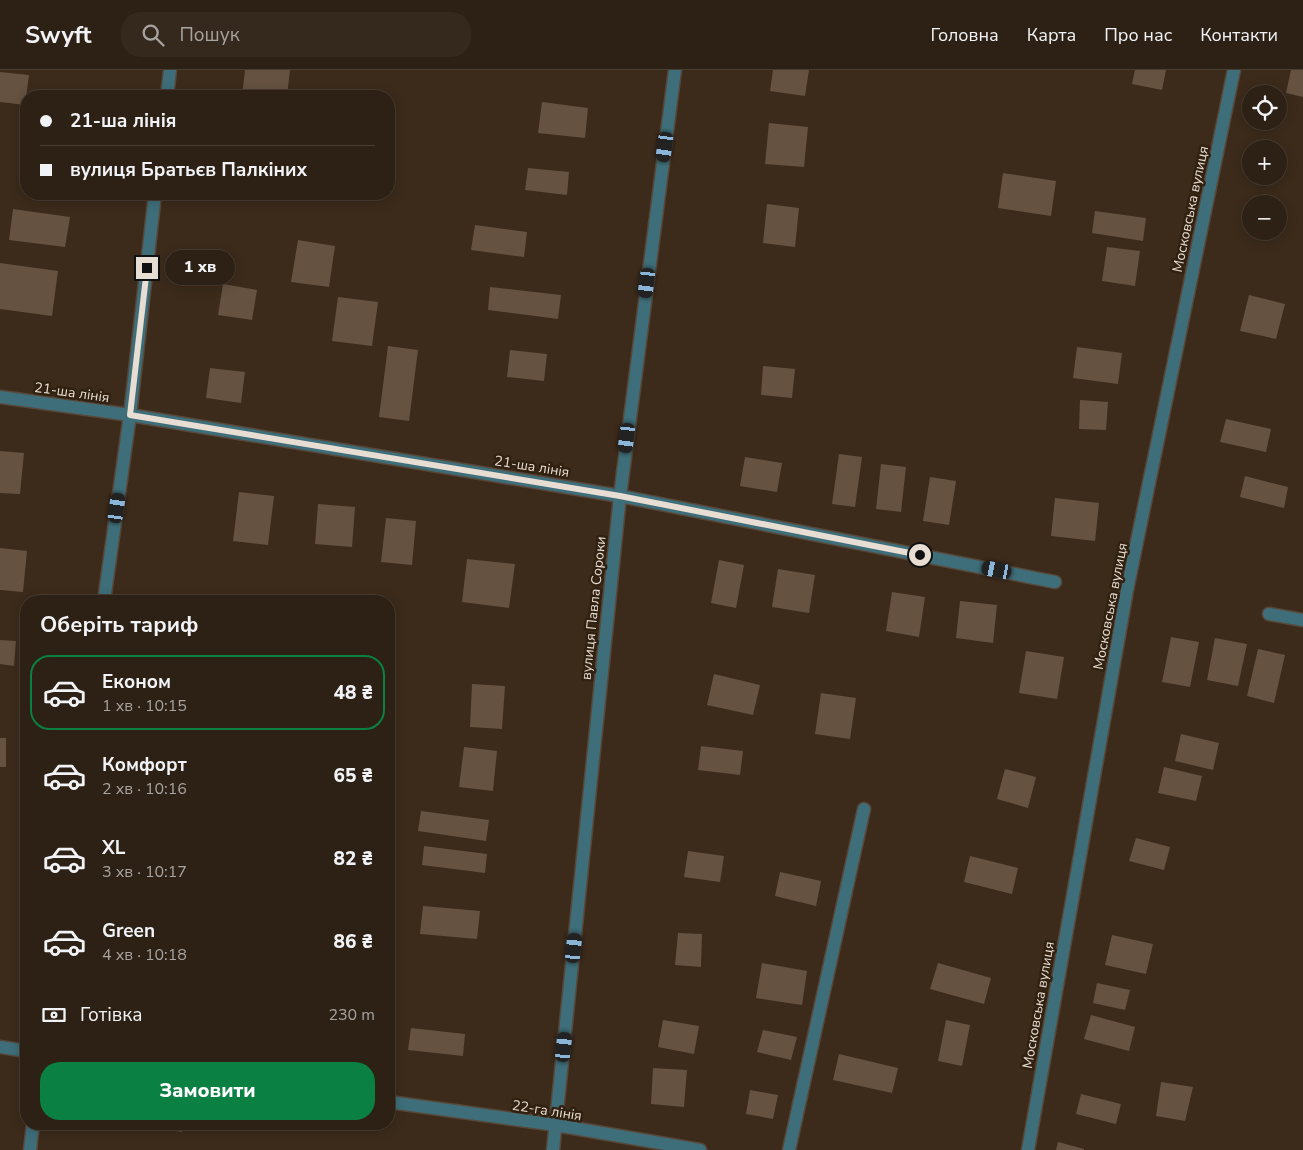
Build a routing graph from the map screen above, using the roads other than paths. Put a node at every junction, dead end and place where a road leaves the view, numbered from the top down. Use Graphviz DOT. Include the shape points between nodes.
graph roads {
  1 [pos="170,70"];
  2 [pos="675,70"];
  3 [pos="1234,70"];
  4 [pos="168,90"];
  5 [pos="154,200"];
  6 [pos="0,397"];
  7 [pos="130,415"];
  8 [pos="620,496"];
  9 [pos="1055,582"];
  10 [pos="105,595"];
  11 [pos="1268,614"];
  12 [pos="1303,620"];
  13 [pos="864,809"];
  14 [pos="0,1047"];
  15 [pos="20,1050"];
  16 [pos="395,1103"];
  17 [pos="556,1125"];
  18 [pos="32,1130"];
  19 [pos="30,1150"];
  20 [pos="553,1150"];
  21 [pos="700,1150"];
  22 [pos="789,1150"];
  23 [pos="1028,1150"];
  1 -- 4 [label="street"];
  2 -- 8 [label="street, вулиця Павла Сороки"];
  3 -- 23 [label="street, Московська вулиця" via="1127,590"];
  5 -- 7 [label="street"];
  6 -- 7 [label="street, 21-ша лінія"];
  7 -- 8 [label="street, 21-ша лінія"];
  7 -- 10 [label="street"];
  8 -- 9 [label="street, 21-ша лінія"];
  8 -- 17 [label="street, вулиця Павла Сороки"];
  11 -- 12 [label="street"];
  13 -- 22 [label="street"];
  14 -- 15 [label="street"];
  16 -- 17 [label="street, 22-га лінія"];
  17 -- 20 [label="street, вулиця Павла Сороки"];
  17 -- 21 [label="street, 22-га лінія"];
  18 -- 19 [label="street"];
}
